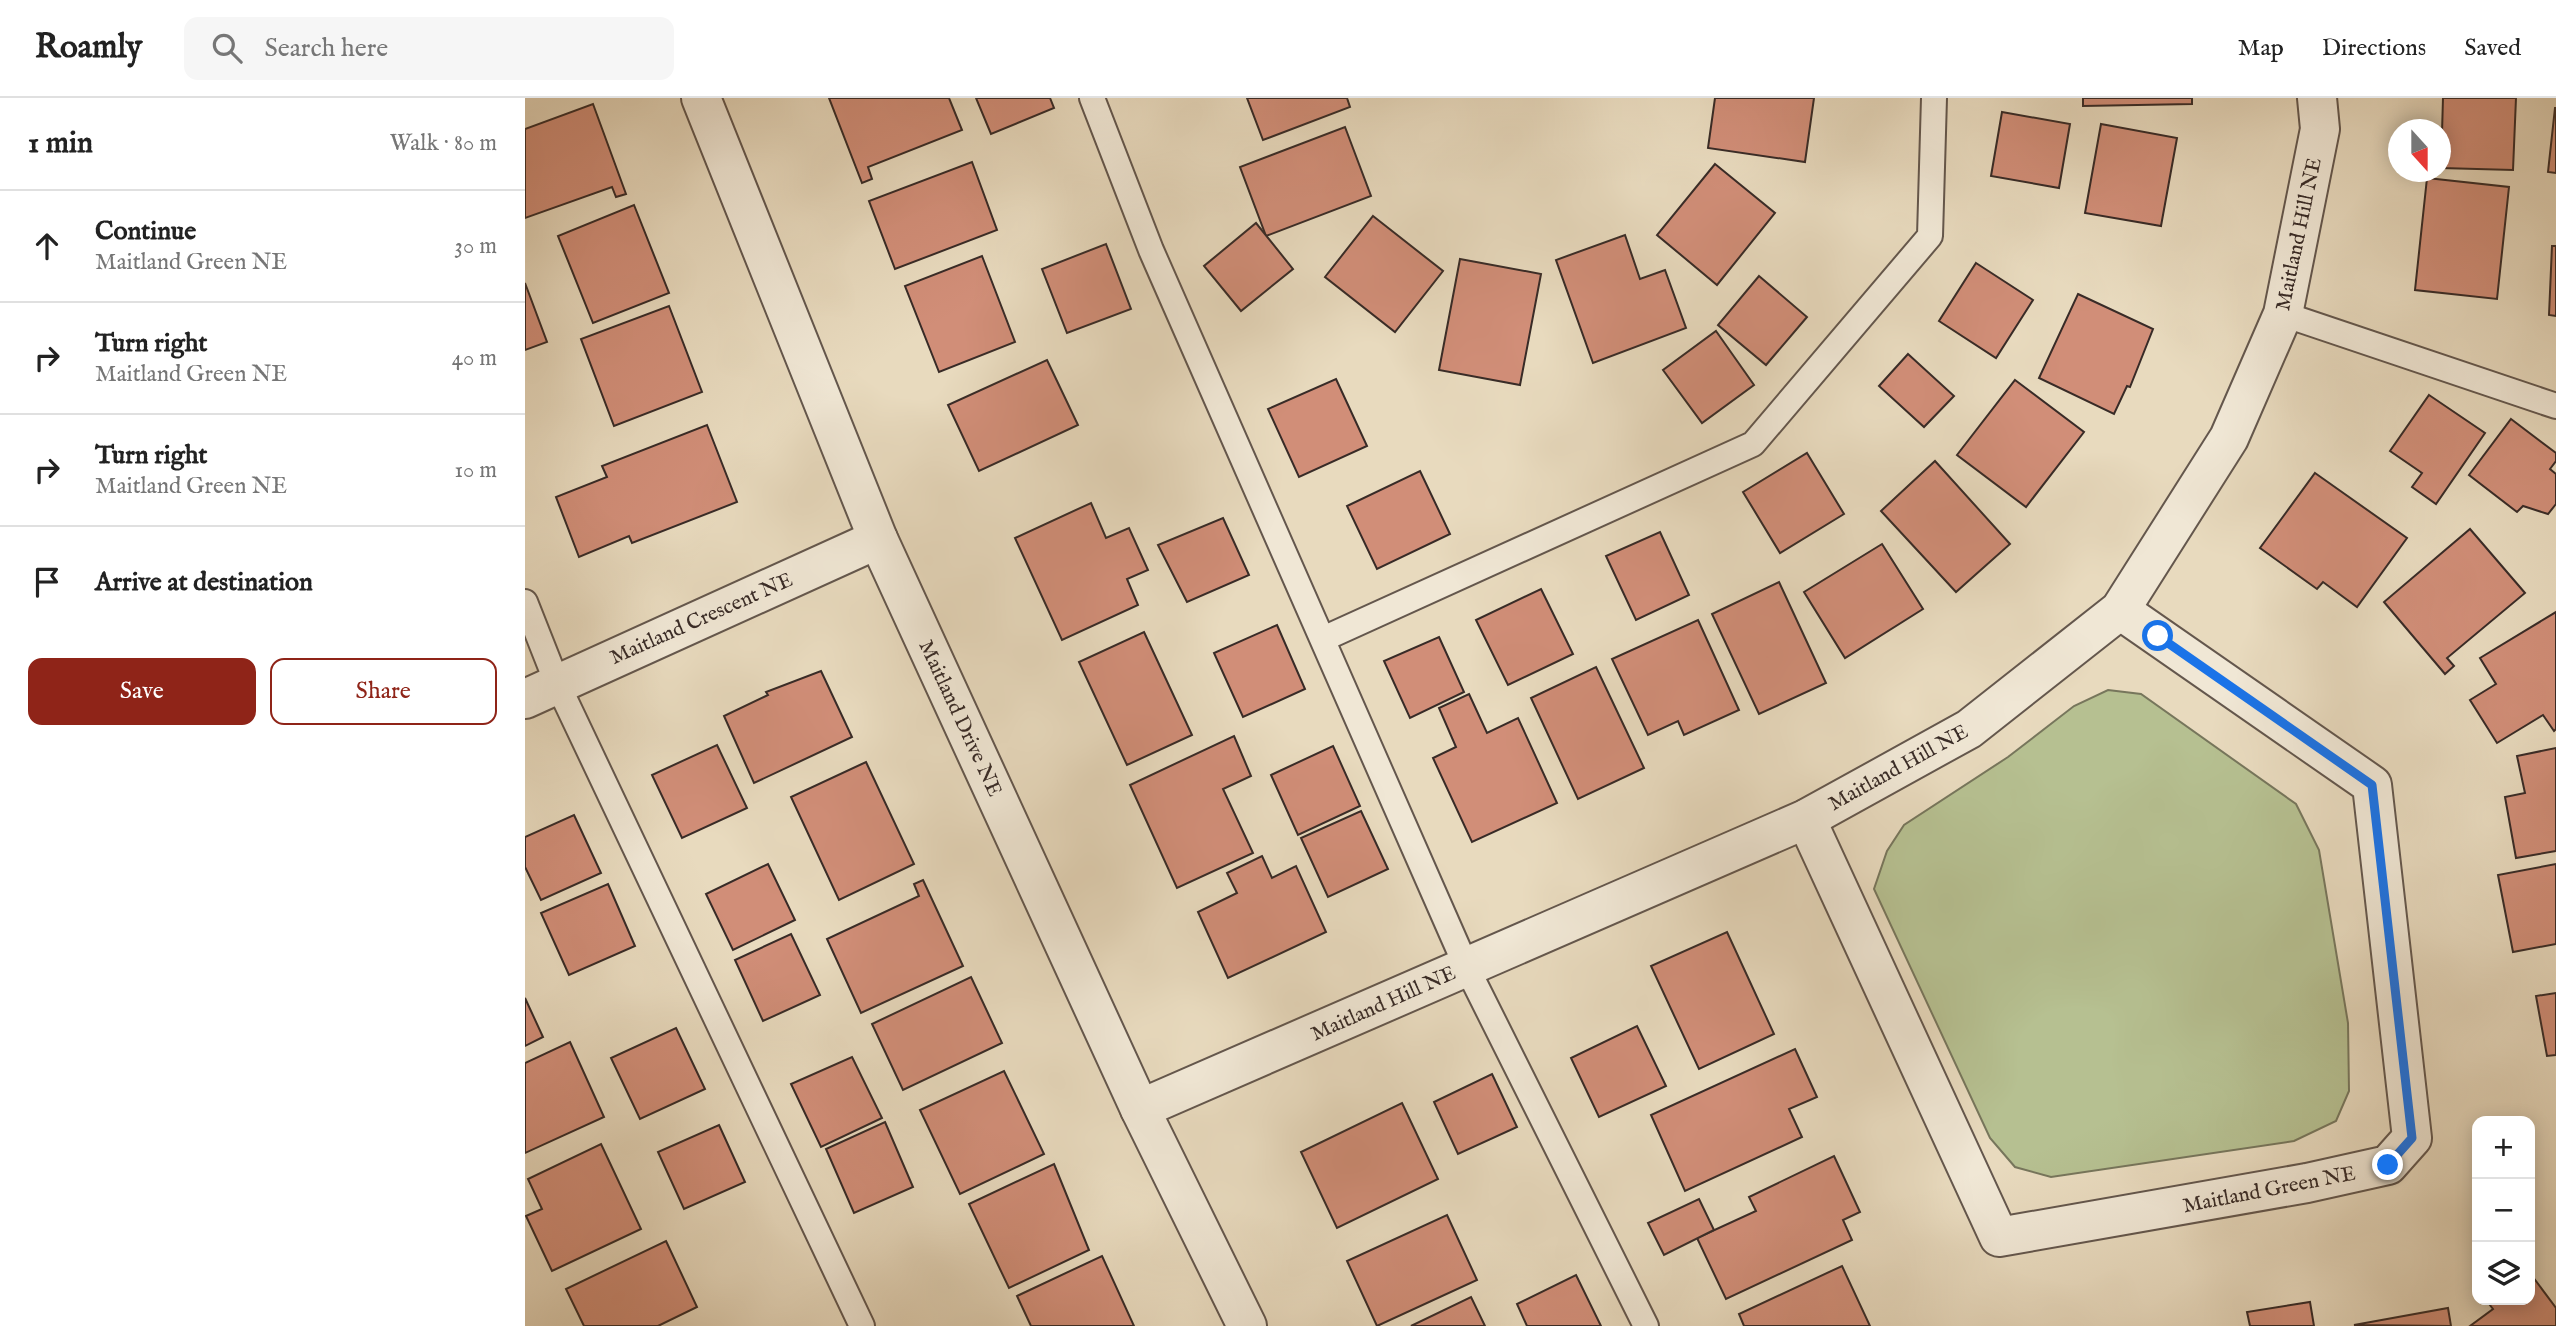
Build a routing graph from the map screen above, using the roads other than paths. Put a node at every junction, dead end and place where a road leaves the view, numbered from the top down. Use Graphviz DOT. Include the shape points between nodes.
graph roads {
  1 [pos="701,98"];
  2 [pos="1092,98"];
  3 [pos="1934,98"];
  4 [pos="2318,98"];
  5 [pos="2283,314"];
  6 [pos="2556,406"];
  7 [pos="878,539"];
  8 [pos="525,602"];
  9 [pos="2120,610"];
  10 [pos="1323,639"];
  11 [pos="541,691"];
  12 [pos="1807,818"];
  13 [pos="1466,966"];
  14 [pos="1140,1109"];
  15 [pos="862,1326"];
  16 [pos="1247,1326"];
  17 [pos="1646,1326"];
  1 -- 7 [label="street, Maitland Drive NE"];
  2 -- 10 [label="lane" via="1151,250"];
  3 -- 10 [label="lane" via="1930,236 1753,444"];
  4 -- 5 [label="street, Maitland Hill NE" via="2320,130"];
  5 -- 6 [label="lane"];
  5 -- 9 [label="street, Maitland Hill NE" via="2229,438"];
  7 -- 11 [label="street, Maitland Crescent NE"];
  7 -- 14 [label="street, Maitland Drive NE"];
  8 -- 11 [label="lane"];
  9 -- 12 [label="street, Maitland Hill NE" via="1969,729"];
  9 -- 12 [label="street, Maitland Green NE" via="2372,785 2412,1138 2388,1165 2307,1184 1999,1237"];
  10 -- 13 [label="lane"];
  11 -- 15 [label="lane"];
  12 -- 13 [label="street, Maitland Hill NE"];
  13 -- 14 [label="street, Maitland Hill NE"];
  13 -- 17 [label="lane"];
  14 -- 16 [label="street, Maitland Drive NE"];
}
